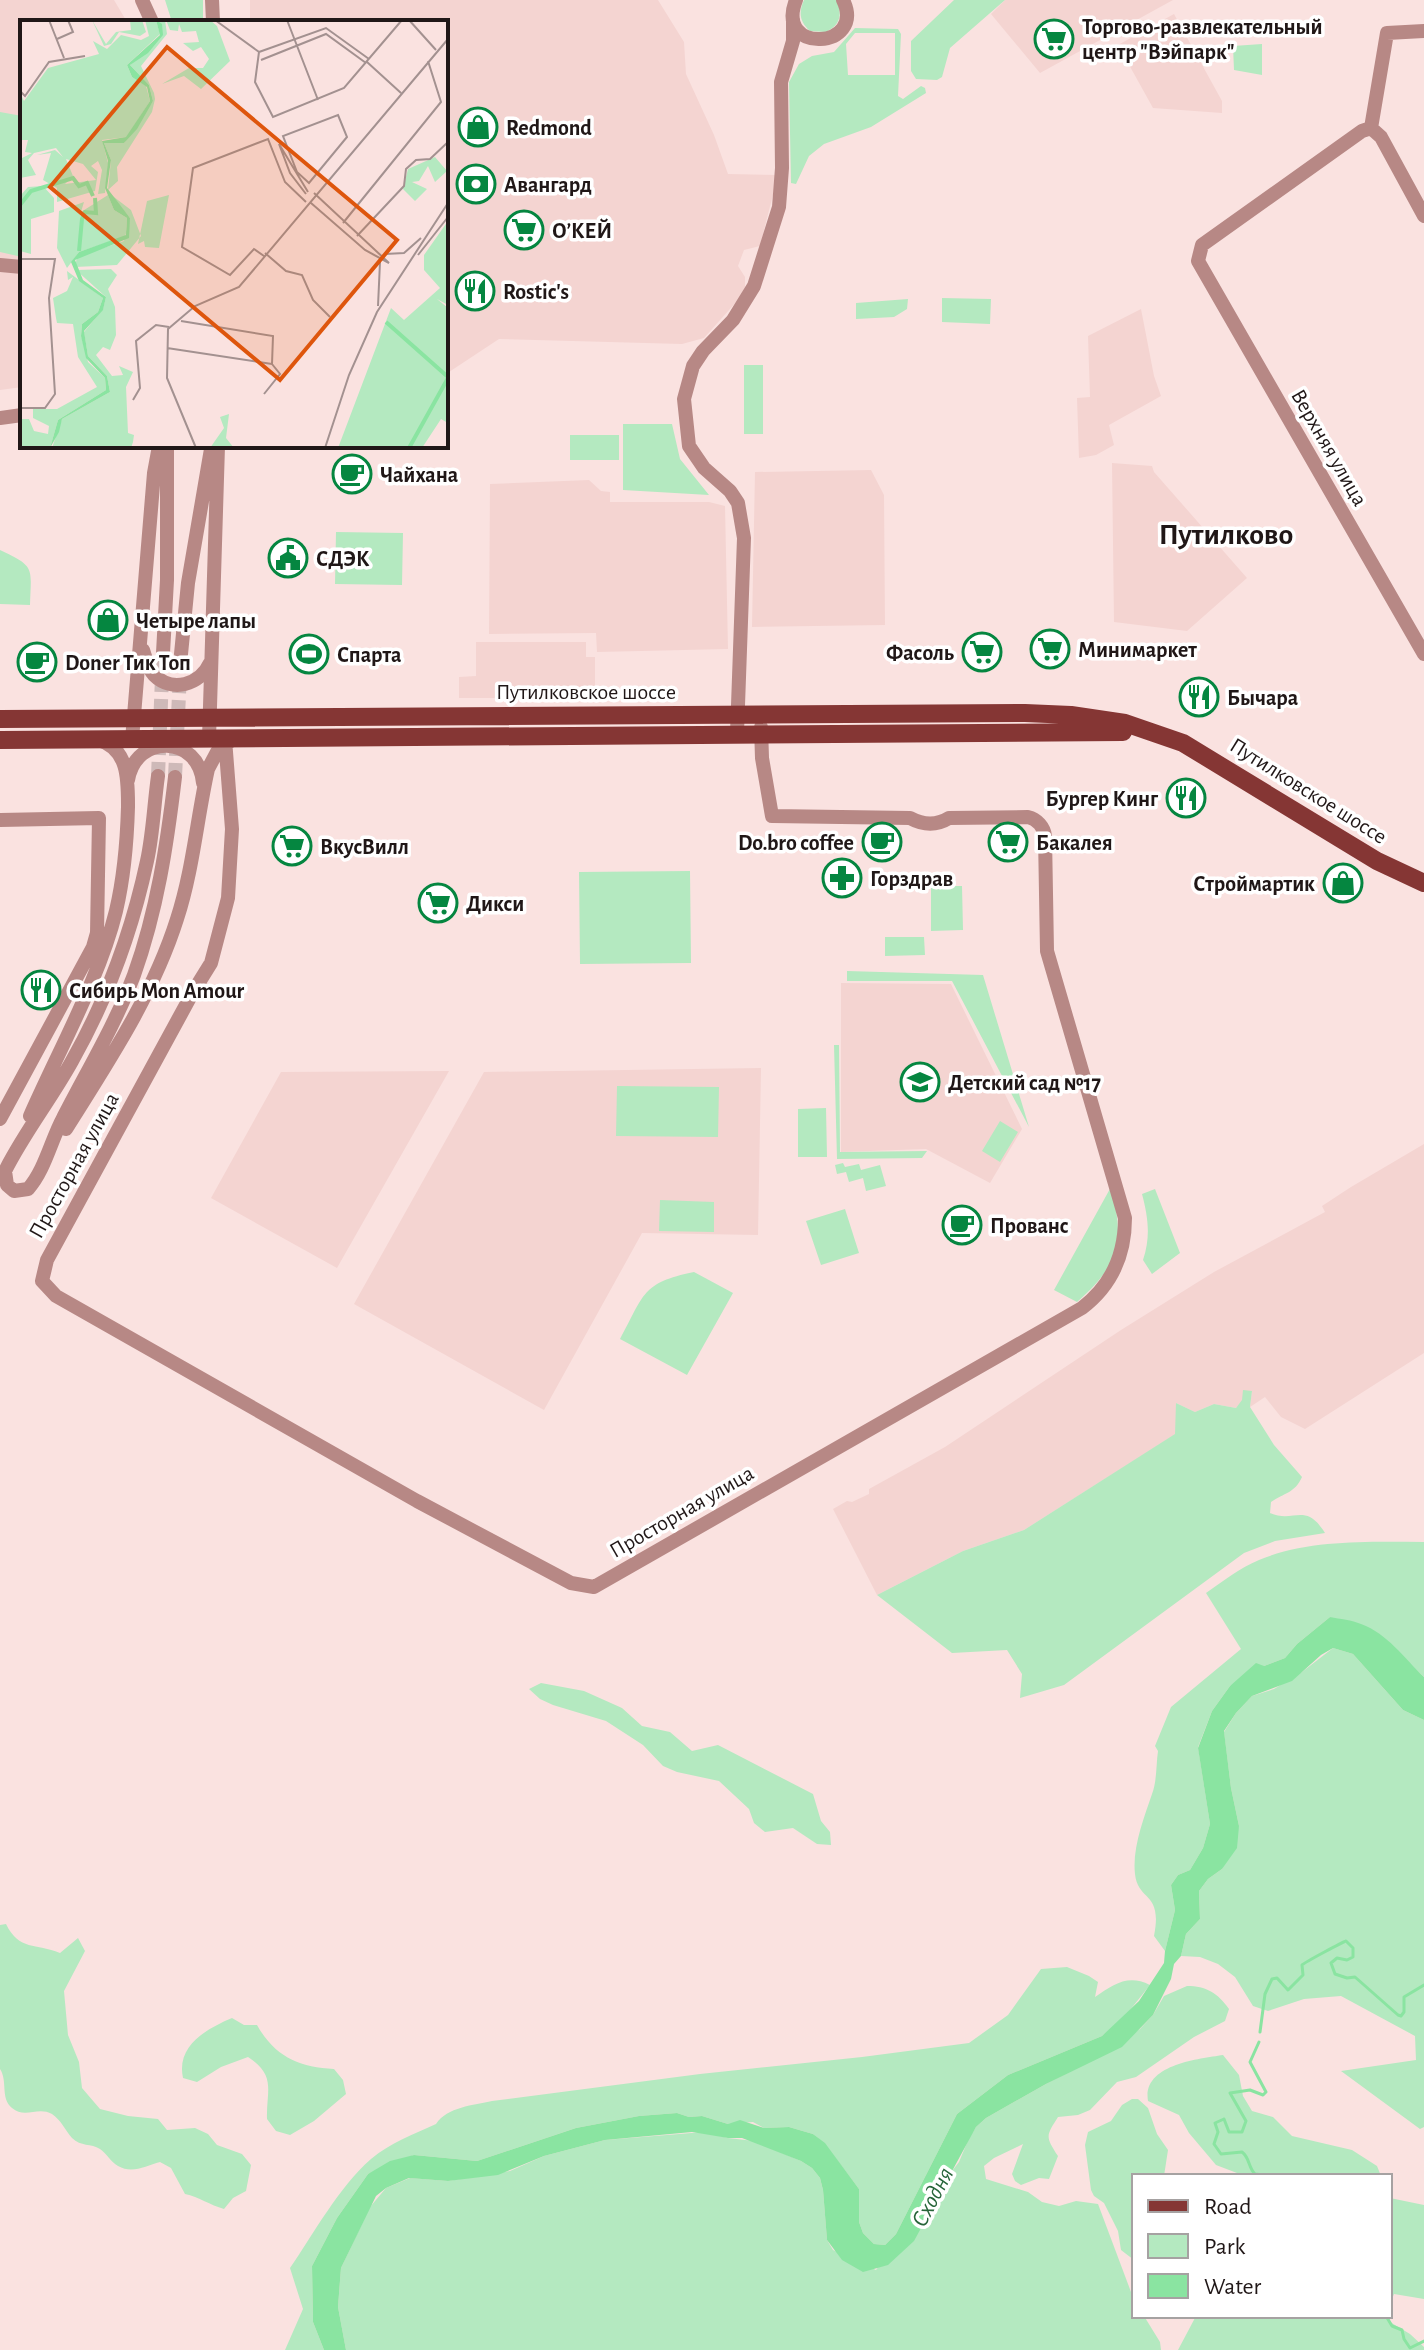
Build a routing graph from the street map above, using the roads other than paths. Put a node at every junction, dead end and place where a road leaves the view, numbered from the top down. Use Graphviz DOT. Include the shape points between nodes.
graph roads {
  1 [pos="145,0"];
  2 [pos="796,0"];
  3 [pos="843,0"];
  4 [pos="793,19"];
  5 [pos="151,20"];
  6 [pos="1424,31"];
  7 [pos="814,40"];
  8 [pos="786,64"];
  9 [pos="1371,128"];
  10 [pos="1424,216"];
  11 [pos="20,415"];
  12 [pos="0,418"];
  13 [pos="159,448"];
  14 [pos="167,448"];
  15 [pos="211,448"];
  16 [pos="218,448"];
  17 [pos="141,642"];
  18 [pos="163,653"];
  19 [pos="181,654"];
  20 [pos="1424,654"];
  21 [pos="211,659"];
  22 [pos="133,718"];
  23 [pos="209,718"];
  24 [pos="0,719"];
  25 [pos="737,724"];
  26 [pos="761,724"];
  27 [pos="0,740"];
  28 [pos="99,740"];
  29 [pos="132,740"];
  30 [pos="223,740"];
  31 [pos="158,776"];
  32 [pos="175,777"];
  33 [pos="128,782"];
  34 [pos="204,787"];
  35 [pos="0,820"];
  36 [pos="1424,883"];
  37 [pos="0,1119"];
  38 [pos="7,1167"];
  39 [pos="38,1173"];
  1 -- 5 [label="street"];
  2 -- 4 [label="street"];
  3 -- 7 [label="street" via="847,15 842,28 826,40"];
  4 -- 7 [label="street" via="797,29"];
  4 -- 8 [label="street"];
  6 -- 9 [label="street" via="1387,33"];
  7 -- 8 [label="street"];
  8 -- 25 [label="street" via="781,82 780,194 773,228 749,295 693,366 684,399 689,446 730,491 742,515"];
  9 -- 10 [label="street"];
  9 -- 20 [label="street, Верхняя улица" via="1202,245 1198,261"];
  11 -- 12 [label="street"];
  13 -- 17 [label="street"];
  14 -- 18 [label="street"];
  15 -- 19 [label="street"];
  16 -- 21 [label="street"];
  17 -- 21 [label="street" via="153,673 170,684 191,683"];
  17 -- 22 [label="street"];
  21 -- 23 [label="street"];
  22 -- 23 [label="main road, Путилковское шоссе"];
  22 -- 24 [label="main road, Путилковское шоссе"];
  22 -- 29 [label="street"];
  23 -- 25 [label="main road, Путилковское шоссе"];
  23 -- 30 [label="street"];
  25 -- 26 [label="main road, Путилковское шоссе"];
  25 -- 30 [label="main road, Путилковское шоссе"];
  26 -- 30 [label="street, Просторная улица" via="772,816 910,818 921,824 949,818 1028,817 1042,828 1047,951 1125,1218 1122,1252 1109,1281 1082,1308 594,1587 571,1583 417,1501 56,1296 42,1281 47,1260 211,963 228,898 232,829"];
  26 -- 36 [label="main road, Путилковское шоссе" via="1025,713 1125,723 1213,759 1377,861"];
  27 -- 28 [label="main road, Путилковское шоссе"];
  28 -- 29 [label="main road, Путилковское шоссе"];
  28 -- 33 [label="street" via="120,754"];
  29 -- 30 [label="main road, Путилковское шоссе"];
  30 -- 34 [label="street"];
  31 -- 38 [label="street" via="148,858 116,968 72,1062"];
  32 -- 39 [label="street" via="166,859 150,926 113,1023"];
  33 -- 34 [label="street" via="137,759 149,749 165,746 193,757"];
  33 -- 38 [label="street" via="127,837 115,913 99,964"];
  34 -- 39 [label="street" via="178,919 149,989"];
  35 -- 37 [label="street" via="99,818 93,947"];
  38 -- 39 [label="street" via="5,1181 14,1191 28,1189"];
}
